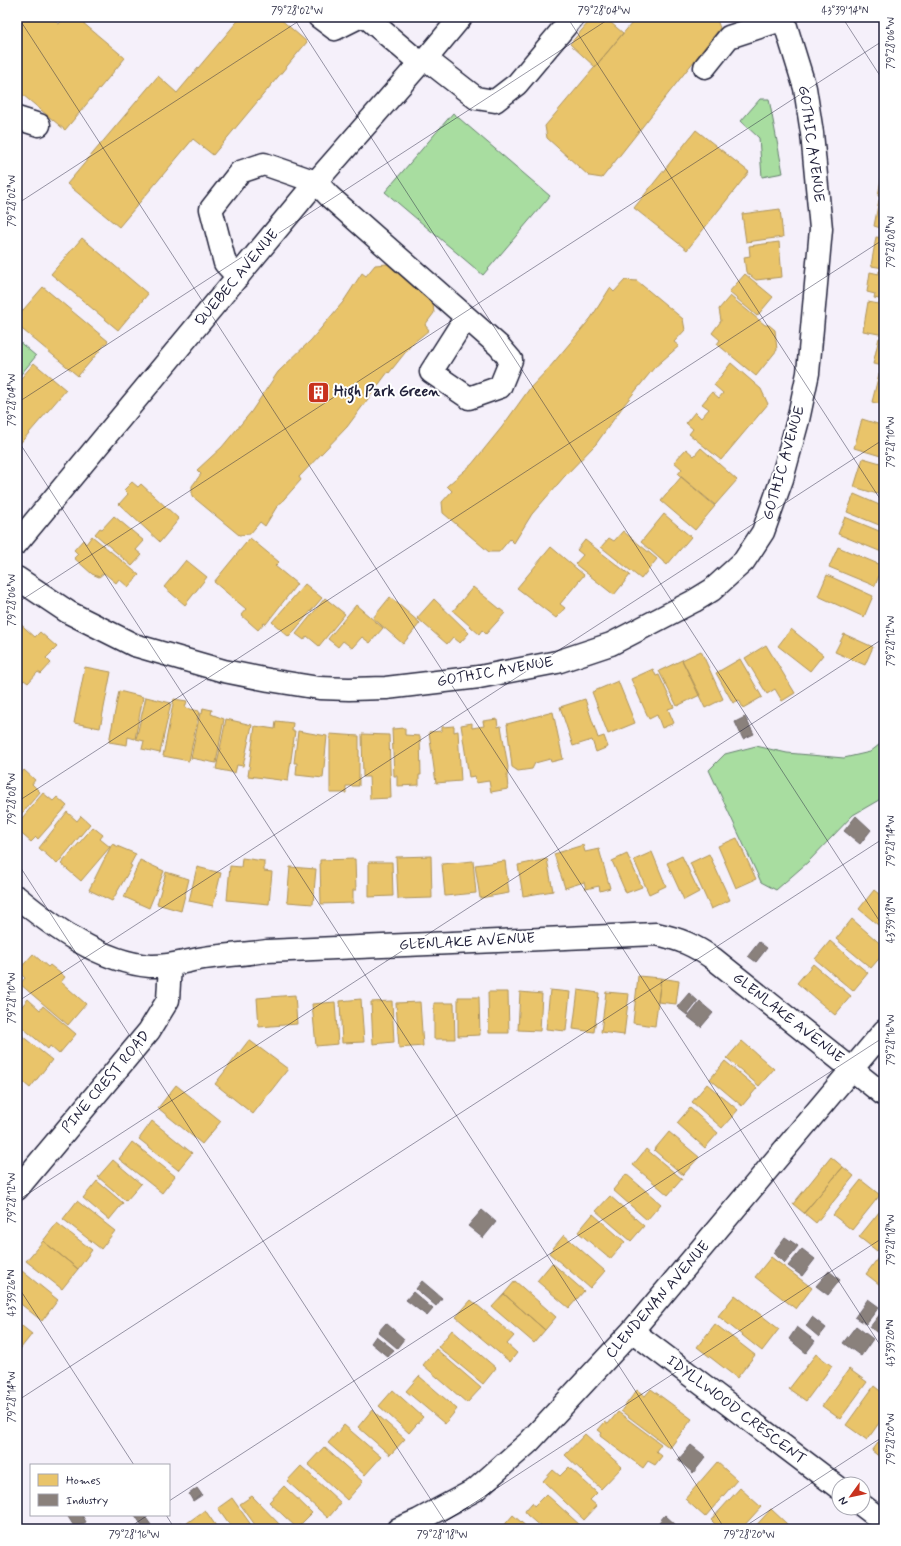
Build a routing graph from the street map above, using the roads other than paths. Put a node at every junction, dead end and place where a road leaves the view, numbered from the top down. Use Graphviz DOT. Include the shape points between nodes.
graph roads {
  1 [pos="318,17"];
  2 [pos="359,17"];
  3 [pos="366,17"];
  4 [pos="461,17"];
  5 [pos="572,17"];
  6 [pos="784,18"];
  7 [pos="423,61"];
  8 [pos="705,67"];
  9 [pos="17,118"];
  10 [pos="39,125"];
  11 [pos="316,182"];
  12 [pos="238,277"];
  13 [pos="466,317"];
  14 [pos="17,543"];
  15 [pos="17,578"];
  16 [pos="17,897"];
  17 [pos="170,965"];
  18 [pos="884,1031"];
  19 [pos="853,1070"];
  20 [pos="884,1095"];
  21 [pos="17,1189"];
  22 [pos="632,1331"];
  23 [pos="831,1482"];
  24 [pos="871,1512"];
  25 [pos="884,1522"];
  26 [pos="398,1529"];
  1 -- 2 [label="street" via="335,29"];
  3 -- 7 [label="street"];
  4 -- 7 [label="street, QUEBEC AVENUE"];
  5 -- 7 [label="street" via="517,84 495,101 476,98"];
  6 -- 8 [label="street" via="729,37"];
  6 -- 15 [label="street, GOTHIC AVENUE" via="805,88 813,140 821,229 808,373 782,479 763,532 744,561 712,590 694,602 611,644 557,662 479,677 386,688 349,689 319,688 262,679 224,671 134,645 68,612"];
  7 -- 11 [label="street, QUEBEC AVENUE"];
  9 -- 10 [label="street"];
  11 -- 12 [label="street, QUEBEC AVENUE"];
  11 -- 12 [label="street" via="264,164 240,172 211,209 225,263"];
  11 -- 13 [label="street"];
  12 -- 14 [label="street, QUEBEC AVENUE"];
  16 -- 17 [label="street, GLENLAKE AVENUE" via="45,921 108,957 150,966"];
  17 -- 19 [label="street, GLENLAKE AVENUE" via="204,958 267,951 656,934 696,946"];
  17 -- 21 [label="street, PINE CREST ROAD" via="168,1000 149,1031"];
  18 -- 19 [label="street, CLENDENAN AVENUE"];
  19 -- 20 [label="street, GLENLAKE AVENUE"];
  19 -- 22 [label="street, CLENDENAN AVENUE"];
  22 -- 23 [label="street, IDYLLWOOD CRESCENT"];
  22 -- 26 [label="street, CLENDENAN AVENUE" via="530,1442 500,1469 475,1490"];
  24 -- 25 [label="street"];
}
